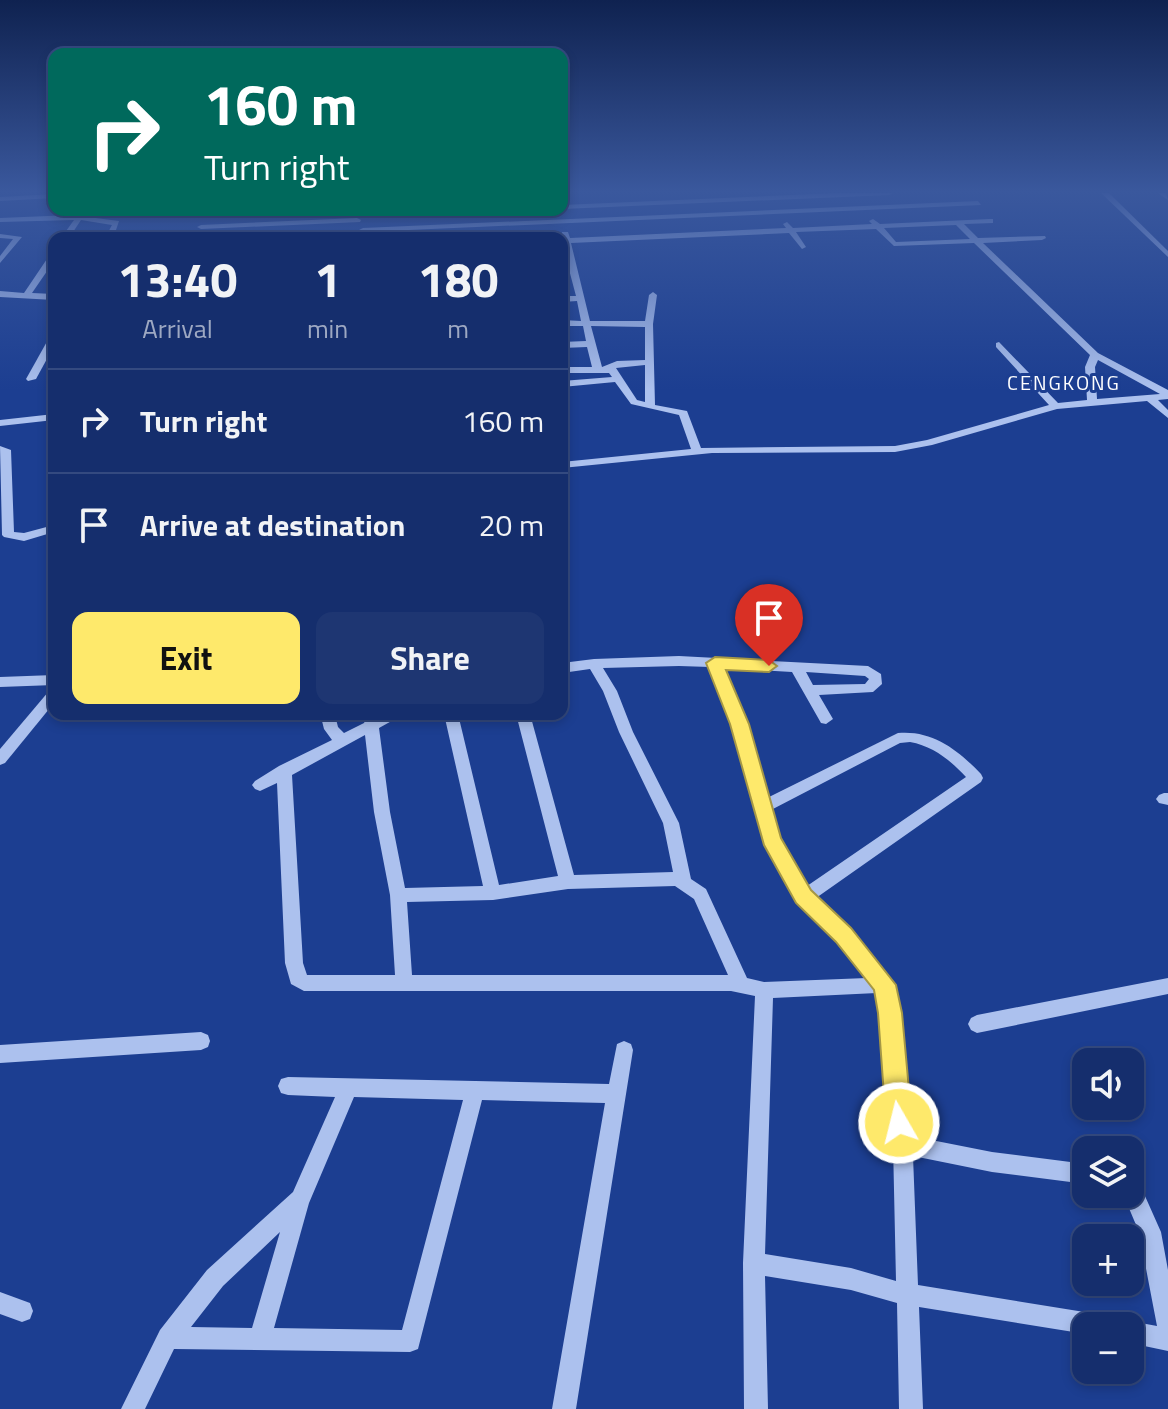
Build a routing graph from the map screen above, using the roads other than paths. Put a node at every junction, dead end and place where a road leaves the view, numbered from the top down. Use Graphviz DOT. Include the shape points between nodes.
graph roads {
  1 [pos="995,259"];
  2 [pos="568,262"];
  3 [pos="48,264"];
  4 [pos="576,278"];
  5 [pos="568,279"];
  6 [pos="0,294"];
  7 [pos="653,295"];
  8 [pos="26,296"];
  9 [pos="48,297"];
  10 [pos="580,298"];
  11 [pos="568,299"];
  12 [pos="568,323"];
  13 [pos="586,323"];
  14 [pos="649,324"];
  15 [pos="591,344"];
  16 [pos="568,345"];
  17 [pos="999,345"];
  18 [pos="48,349"];
  19 [pos="1095,355"];
  20 [pos="650,362"];
  21 [pos="602,369"];
  22 [pos="568,370"];
  23 [pos="31,379"];
  24 [pos="616,379"];
  25 [pos="568,383"];
  26 [pos="1168,395"];
  27 [pos="1149,397"];
  28 [pos="1092,401"];
  29 [pos="1056,406"];
  30 [pos="650,407"];
  31 [pos="1168,415"];
  32 [pos="48,418"];
  33 [pos="0,423"];
  34 [pos="0,449"];
  35 [pos="697,451"];
  36 [pos="568,464"];
  37 [pos="4,488"];
  38 [pos="48,530"];
  39 [pos="715,663"];
  40 [pos="594,664"];
  41 [pos="568,667"];
  42 [pos="796,667"];
  43 [pos="48,680"];
  44 [pos="0,682"];
  45 [pos="809,690"];
  46 [pos="48,701"];
  47 [pos="826,719"];
  48 [pos="329,720"];
  49 [pos="378,720"];
  50 [pos="452,720"];
  51 [pos="525,720"];
  52 [pos="371,723"];
  53 [pos="341,740"];
  54 [pos="2,753"];
  55 [pos="284,770"];
  56 [pos="260,785"];
  57 [pos="761,808"];
  58 [pos="683,881"];
  59 [pos="568,882"];
  60 [pos="493,893"];
  61 [pos="398,895"];
  62 [pos="804,897"];
  63 [pos="404,981"];
  64 [pos="740,983"];
  65 [pos="884,985"];
  66 [pos="1168,986"];
  67 [pos="764,990"];
  68 [pos="977,1024"];
  69 [pos="201,1041"];
  70 [pos="624,1050"];
  71 [pos="0,1054"];
  72 [pos="288,1086"];
  73 [pos="349,1087"];
  74 [pos="475,1090"];
  75 [pos="617,1094"];
  76 [pos="903,1144"];
  77 [pos="1072,1172"];
  78 [pos="300,1199"];
  79 [pos="1140,1208"];
  80 [pos="754,1263"];
  81 [pos="905,1294"];
  82 [pos="0,1303"];
  83 [pos="22,1311"];
  84 [pos="1072,1321"];
  85 [pos="1168,1327"];
  86 [pos="1144,1335"];
  87 [pos="168,1338"];
  88 [pos="260,1339"];
  89 [pos="1168,1340"];
  90 [pos="133,1409"];
  91 [pos="564,1409"];
  92 [pos="756,1409"];
  93 [pos="911,1409"];
  1 -- 19 [label="street"];
  2 -- 4 [label="street"];
  3 -- 8 [label="street"];
  4 -- 5 [label="street"];
  4 -- 10 [label="street"];
  6 -- 8 [label="street"];
  7 -- 14 [label="street"];
  8 -- 9 [label="street"];
  10 -- 11 [label="street"];
  10 -- 13 [label="street"];
  12 -- 13 [label="street"];
  13 -- 14 [label="street"];
  13 -- 15 [label="street"];
  14 -- 20 [label="street"];
  15 -- 16 [label="street"];
  15 -- 21 [label="street"];
  17 -- 29 [label="street"];
  18 -- 23 [label="street"];
  19 -- 26 [label="street"];
  19 -- 28 [label="street" via="1090,367"];
  20 -- 21 [label="street"];
  20 -- 30 [label="street"];
  21 -- 22 [label="street"];
  21 -- 24 [label="street" via="613,371"];
  24 -- 25 [label="street"];
  24 -- 30 [label="street" via="634,402"];
  26 -- 27 [label="street"];
  27 -- 28 [label="street"];
  27 -- 31 [label="street"];
  28 -- 29 [label="street"];
  29 -- 35 [label="street" via="895,449"];
  30 -- 35 [label="street" via="683,413"];
  32 -- 33 [label="street"];
  34 -- 37 [label="street" via="6,450"];
  35 -- 36 [label="street"];
  37 -- 38 [label="street" via="8,535 24,537"];
  39 -- 40 [label="street"];
  39 -- 42 [label="street"];
  39 -- 57 [label="street" via="740,724"];
  40 -- 41 [label="street"];
  40 -- 58 [label="street" via="671,823"];
  42 -- 45 [label="street"];
  42 -- 45 [label="street" via="868,671 876,677 868,689"];
  43 -- 44 [label="street"];
  45 -- 47 [label="street"];
  46 -- 54 [label="street"];
  48 -- 53 [label="street"];
  49 -- 52 [label="street"];
  50 -- 60 [label="street"];
  51 -- 59 [label="street"];
  52 -- 53 [label="street"];
  52 -- 61 [label="street"];
  53 -- 55 [label="street"];
  55 -- 56 [label="street"];
  55 -- 63 [label="street" via="297,978 336,984"];
  57 -- 62 [label="street" via="771,839"];
  57 -- 62 [label="street" via="912,735 937,744 976,778"];
  58 -- 59 [label="street"];
  58 -- 64 [label="street" via="700,894"];
  59 -- 60 [label="street"];
  60 -- 61 [label="street"];
  61 -- 63 [label="street"];
  62 -- 65 [label="street" via="844,935"];
  63 -- 64 [label="street"];
  64 -- 67 [label="street"];
  65 -- 67 [label="street"];
  65 -- 76 [label="street"];
  66 -- 68 [label="street"];
  67 -- 80 [label="street"];
  69 -- 71 [label="street"];
  70 -- 75 [label="street"];
  72 -- 73 [label="street"];
  73 -- 74 [label="street"];
  73 -- 78 [label="street"];
  74 -- 75 [label="street"];
  74 -- 88 [label="street" via="410,1341"];
  75 -- 91 [label="street"];
  76 -- 77 [label="street"];
  76 -- 81 [label="street"];
  78 -- 87 [label="street" via="215,1278"];
  78 -- 88 [label="street"];
  79 -- 85 [label="street" via="1150,1232"];
  80 -- 81 [label="street"];
  80 -- 92 [label="street"];
  81 -- 84 [label="street"];
  81 -- 93 [label="street"];
  82 -- 83 [label="street"];
  86 -- 89 [label="street"];
  87 -- 88 [label="street"];
  87 -- 90 [label="street"];
}
